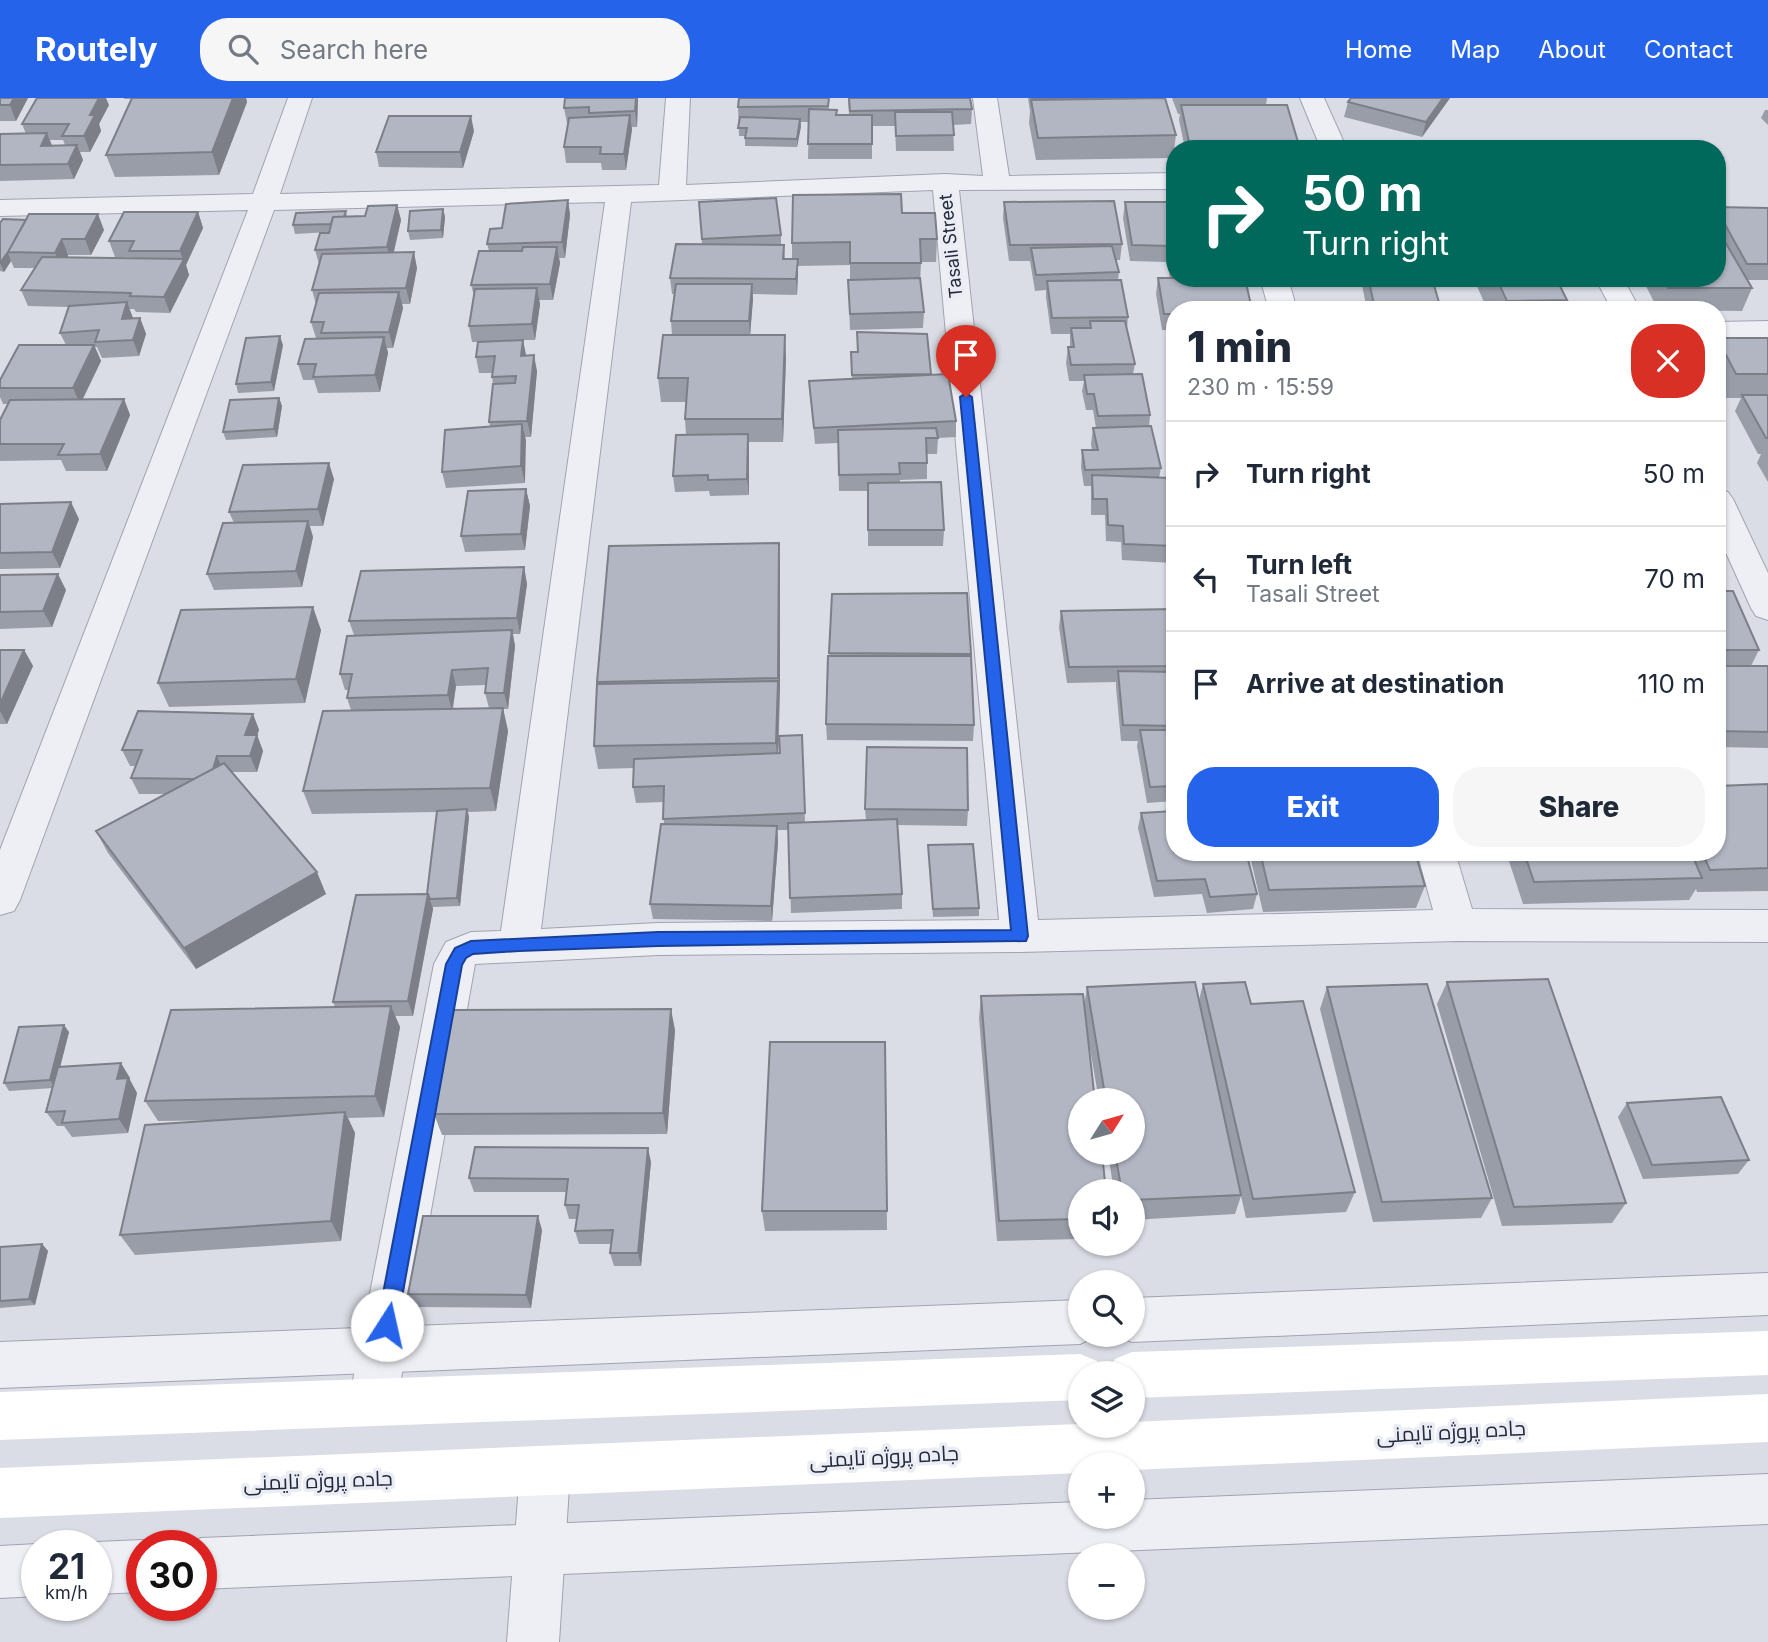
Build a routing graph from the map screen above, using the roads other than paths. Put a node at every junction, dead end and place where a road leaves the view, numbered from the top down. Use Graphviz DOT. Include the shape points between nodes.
graph roads {
  1 [pos="300,98"];
  2 [pos="678,98"];
  3 [pos="985,98"];
  4 [pos="1312,98"];
  5 [pos="1330,140"];
  6 [pos="1166,181"];
  7 [pos="945,182"];
  8 [pos="997,184"];
  9 [pos="672,193"];
  10 [pos="619,194"];
  11 [pos="264,202"];
  12 [pos="0,208"];
  13 [pos="1768,330"];
  14 [pos="1726,331"];
  15 [pos="1726,518"];
  16 [pos="1768,608"];
  17 [pos="1439,861"];
  18 [pos="0,900"];
  19 [pos="1457,925"];
  20 [pos="1768,926"];
  21 [pos="1020,936"];
  22 [pos="519,944"];
  23 [pos="1768,1294"];
  24 [pos="1145,1319"];
  25 [pos="1068,1322"];
  26 [pos="382,1350"];
  27 [pos="1768,1353"];
  28 [pos="0,1365"];
  29 [pos="1145,1375"];
  30 [pos="1068,1377"];
  31 [pos="373,1401"];
  32 [pos="0,1416"];
  33 [pos="1768,1418"];
  34 [pos="545,1472"];
  35 [pos="0,1493"];
  36 [pos="1768,1499"];
  37 [pos="539,1550"];
  38 [pos="217,1563"];
  39 [pos="21,1571"];
  40 [pos="0,1572"];
  41 [pos="533,1642"];
  1 -- 11 [label="street"];
  2 -- 9 [label="street"];
  3 -- 8 [label="street"];
  4 -- 5 [label="street"];
  6 -- 8 [label="street"];
  7 -- 8 [label="street"];
  7 -- 9 [label="street"];
  7 -- 21 [label="street, Tasali Street"];
  9 -- 10 [label="street"];
  10 -- 11 [label="street"];
  10 -- 22 [label="street"];
  11 -- 12 [label="street"];
  11 -- 18 [label="street"];
  13 -- 14 [label="street"];
  15 -- 16 [label="street"];
  17 -- 19 [label="street"];
  19 -- 20 [label="street"];
  19 -- 21 [label="street"];
  21 -- 22 [label="street"];
  22 -- 26 [label="street" via="471,947 460,953 454,964"];
  23 -- 24 [label="street"];
  25 -- 26 [label="street"];
  26 -- 28 [label="street"];
  26 -- 31 [label="street"];
  27 -- 29 [label="main road"];
  30 -- 31 [label="main road"];
  31 -- 32 [label="main road"];
  33 -- 34 [label="main road, جاده پروژه تایمنی"];
  34 -- 35 [label="main road, جاده پروژه تایمنی"];
  34 -- 37 [label="street"];
  36 -- 37 [label="street"];
  37 -- 38 [label="street"];
  37 -- 41 [label="street"];
  39 -- 40 [label="street"];
}
